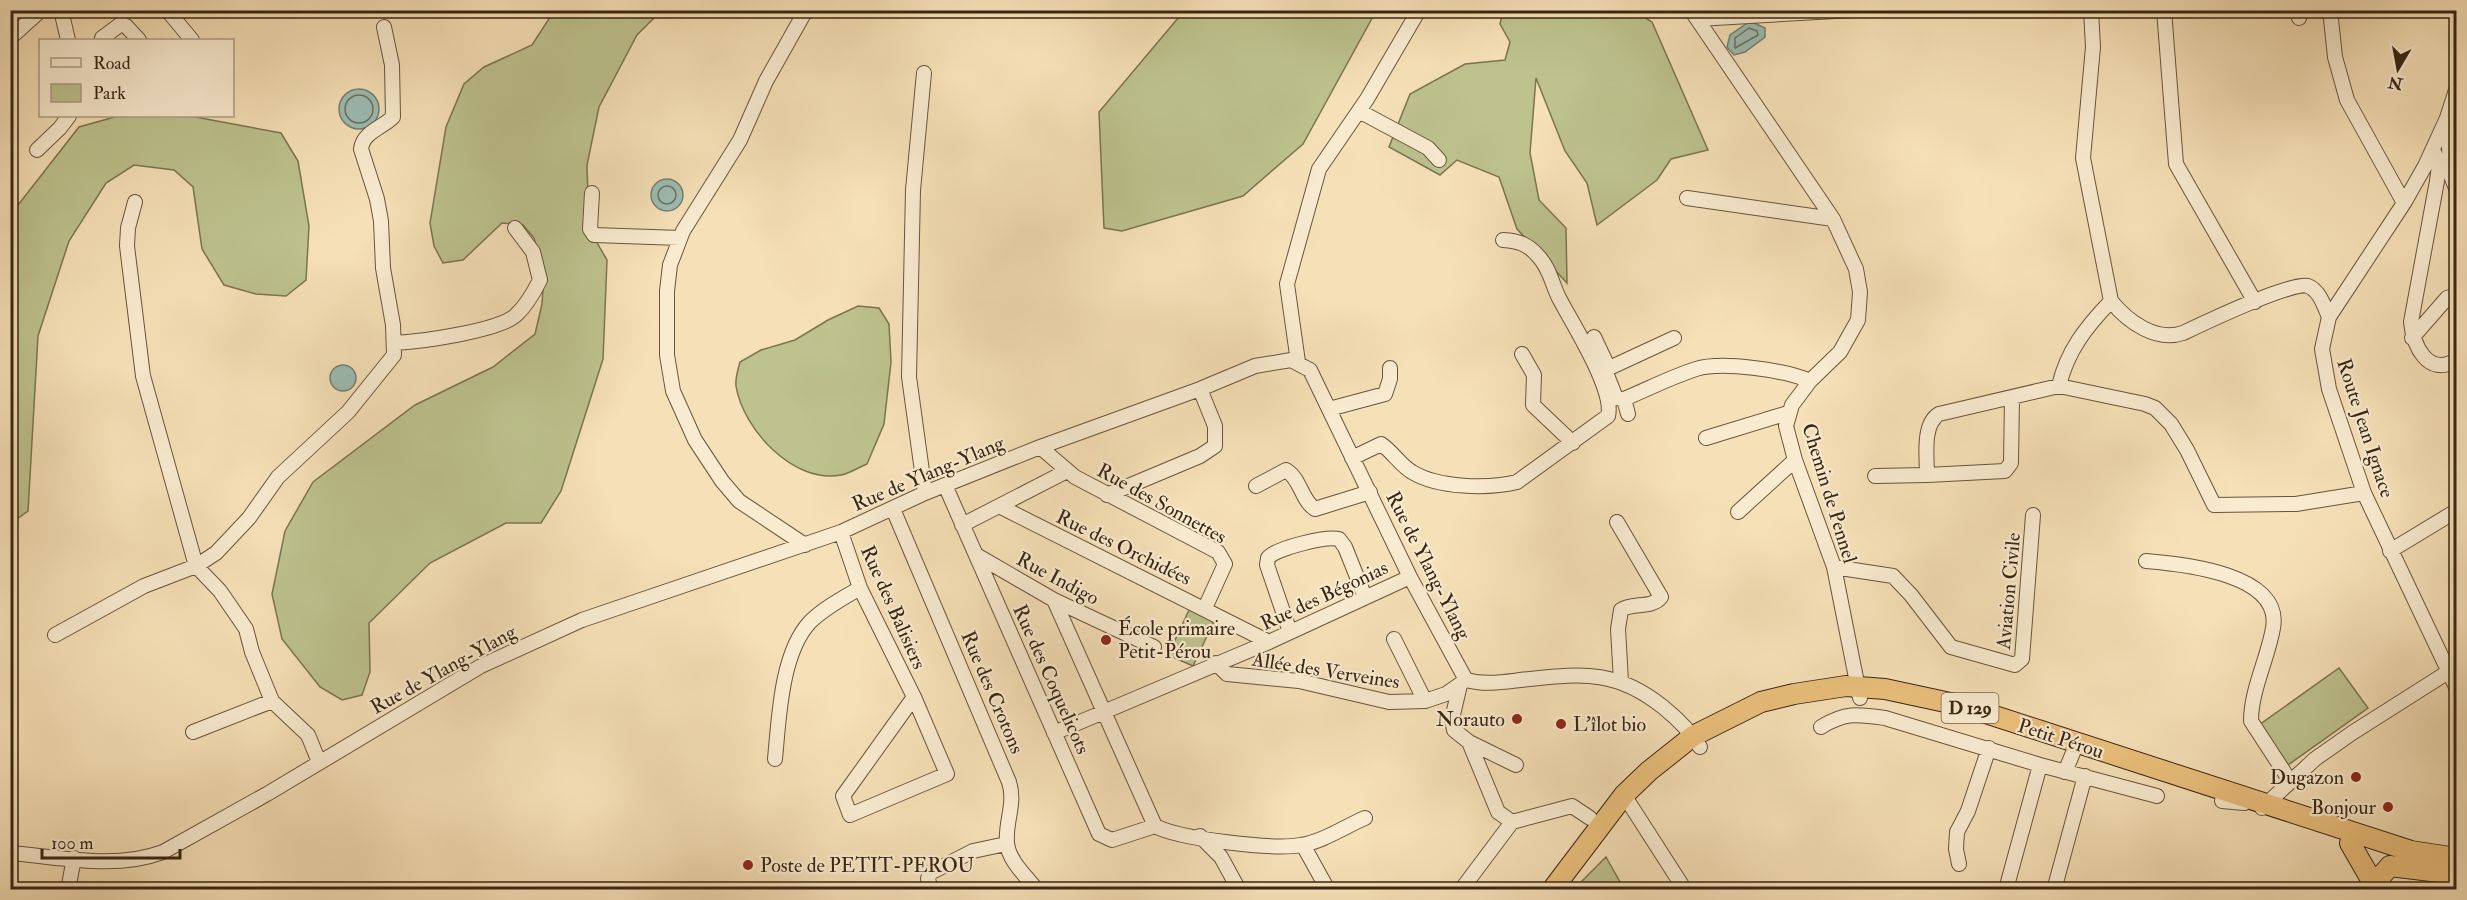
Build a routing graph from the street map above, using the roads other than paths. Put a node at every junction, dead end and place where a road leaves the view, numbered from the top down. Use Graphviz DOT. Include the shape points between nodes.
graph roads {
  1 [pos="40,10"];
  2 [pos="61,10"];
  3 [pos="167,10"];
  4 [pos="806,10"];
  5 [pos="1419,10"];
  6 [pos="1853,10"];
  7 [pos="2091,10"];
  8 [pos="2164,10"];
  9 [pos="2330,10"];
  10 [pos="1694,15"];
  11 [pos="384,27"];
  12 [pos="10,38"];
  13 [pos="102,38"];
  14 [pos="68,39"];
  15 [pos="138,39"];
  16 [pos="191,39"];
  17 [pos="924,73"];
  18 [pos="2457,90"];
  19 [pos="1359,111"];
  20 [pos="68,117"];
  21 [pos="2447,118"];
  22 [pos="2433,149"];
  23 [pos="37,150"];
  24 [pos="1439,160"];
  25 [pos="2457,188"];
  26 [pos="592,193"];
  27 [pos="1687,198"];
  28 [pos="135,202"];
  29 [pos="2404,203"];
  30 [pos="1833,219"];
  31 [pos="515,228"];
  32 [pos="680,238"];
  33 [pos="1503,240"];
  34 [pos="2457,294"];
  35 [pos="2111,301"];
  36 [pos="2255,302"];
  37 [pos="2329,317"];
  38 [pos="1594,337"];
  39 [pos="1674,338"];
  40 [pos="2412,338"];
  41 [pos="394,343"];
  42 [pos="1522,354"];
  43 [pos="2457,360"];
  44 [pos="1298,362"];
  45 [pos="1608,367"];
  46 [pos="1390,368"];
  47 [pos="1810,381"];
  48 [pos="2059,386"];
  49 [pos="1200,388"];
  50 [pos="2012,398"];
  51 [pos="1624,399"];
  52 [pos="1329,409"];
  53 [pos="1628,414"];
  54 [pos="1788,414"];
  55 [pos="1706,438"];
  56 [pos="1574,443"];
  57 [pos="1040,447"];
  58 [pos="1352,458"];
  59 [pos="1795,460"];
  60 [pos="1067,471"];
  61 [pos="1927,475"];
  62 [pos="1875,476"];
  63 [pos="945,485"];
  64 [pos="1256,486"];
  65 [pos="1370,492"];
  66 [pos="925,493"];
  67 [pos="2364,494"];
  68 [pos="1107,495"];
  69 [pos="999,506"];
  70 [pos="893,509"];
  71 [pos="2457,511"];
  72 [pos="1738,512"];
  73 [pos="2033,515"];
  74 [pos="1617,522"];
  75 [pos="962,525"];
  76 [pos="841,532"];
  77 [pos="805,545"];
  78 [pos="2391,551"];
  79 [pos="978,556"];
  80 [pos="2146,561"];
  81 [pos="196,566"];
  82 [pos="1834,567"];
  83 [pos="1410,577"];
  84 [pos="860,588"];
  85 [pos="1365,597"];
  86 [pos="1054,600"];
  87 [pos="1205,608"];
  88 [pos="1290,632"];
  89 [pos="55,635"];
  90 [pos="1394,639"];
  91 [pos="1269,642"];
  92 [pos="1154,647"];
  93 [pos="1216,663"];
  94 [pos="2452,670"];
  95 [pos="1621,681"];
  96 [pos="1463,682"];
  97 [pos="2457,687"];
  98 [pos="1860,692"];
  99 [pos="914,697"];
  100 [pos="272,701"];
  101 [pos="1425,701"];
  102 [pos="1105,710"];
  103 [pos="1821,727"];
  104 [pos="193,732"];
  105 [pos="1054,733"];
  106 [pos="1468,742"];
  107 [pos="1697,742"];
  108 [pos="1989,748"];
  109 [pos="2075,748"];
  110 [pos="776,759"];
  111 [pos="319,762"];
  112 [pos="1516,765"];
  113 [pos="2040,765"];
  114 [pos="2065,772"];
  115 [pos="2085,777"];
  116 [pos="2290,781"];
  117 [pos="2157,796"];
  118 [pos="1628,800"];
  119 [pos="2265,810"];
  120 [pos="1365,818"];
  121 [pos="1590,818"];
  122 [pos="1512,822"];
  123 [pos="1155,826"];
  124 [pos="1200,836"];
  125 [pos="2350,843"];
  126 [pos="1006,844"];
  127 [pos="1303,845"];
  128 [pos="10,852"];
  129 [pos="74,858"];
  130 [pos="2457,858"];
  131 [pos="1959,864"];
  132 [pos="2457,873"];
  133 [pos="2008,882"];
  134 [pos="68,890"];
  135 [pos="931,890"];
  136 [pos="1038,890"];
  137 [pos="1239,890"];
  138 [pos="1328,890"];
  139 [pos="1461,890"];
  140 [pos="1552,890"];
  141 [pos="1566,890"];
  142 [pos="1685,890"];
  143 [pos="2054,890"];
  144 [pos="2378,890"];
  1 -- 12 [label="street"];
  2 -- 14 [label="street"];
  3 -- 16 [label="street"];
  4 -- 32 [label="street" via="766,81 740,140"];
  5 -- 19 [label="street"];
  6 -- 10 [label="street"];
  7 -- 35 [label="street" via="2093,47 2083,158"];
  8 -- 36 [label="street" via="2176,164"];
  9 -- 29 [label="street" via="2347,100"];
  10 -- 30 [label="street, Chemin de Pennel"];
  11 -- 41 [label="street" via="392,65 393,117 367,135 361,149 379,210"];
  13 -- 15 [label="street" via="121,24"];
  17 -- 66 [label="street" via="913,190 909,377"];
  18 -- 21 [label="street, Route Jean Ignace"];
  19 -- 24 [label="street" via="1428,148"];
  19 -- 44 [label="street" via="1319,169 1289,276"];
  20 -- 23 [label="street"];
  21 -- 22 [label="street, Route Jean Ignace"];
  21 -- 25 [label="street" via="2451,176"];
  22 -- 29 [label="street, Route Jean Ignace"];
  22 -- 40 [label="street" via="2439,165 2411,322"];
  26 -- 32 [label="street" via="590,229 594,235"];
  27 -- 30 [label="street"];
  28 -- 81 [label="street" via="127,246 143,376"];
  29 -- 37 [label="street, Route Jean Ignace"];
  30 -- 47 [label="street, Chemin de Pennel" via="1856,269 1860,292 1858,320 1840,352"];
  31 -- 41 [label="street" via="533,252 540,280 517,315 504,323 418,342"];
  32 -- 77 [label="street" via="670,266 667,291 667,355 673,391 695,440 722,481 740,501"];
  33 -- 56 [label="street" via="1530,248 1548,269 1584,341 1609,404 1608,416"];
  34 -- 40 [label="street" via="2447,298"];
  35 -- 36 [label="street" via="2143,328 2167,336"];
  35 -- 48 [label="street" via="2084,330 2064,364"];
  36 -- 37 [label="street" via="2301,285 2314,290"];
  37 -- 67 [label="street, Route Jean Ignace" via="2323,334 2322,362"];
  38 -- 45 [label="street"];
  39 -- 45 [label="street"];
  40 -- 43 [label="street" via="2426,361 2439,365"];
  41 -- 81 [label="street" via="394,355 348,412 278,477 249,518 216,553"];
  42 -- 56 [label="street" via="1534,375 1533,405"];
  44 -- 49 [label="street, Rue de Ylang-Ylang" via="1279,360 1261,364"];
  44 -- 52 [label="street, Rue de Ylang-Ylang" via="1310,370"];
  45 -- 51 [label="street" via="1605,371 1616,398"];
  46 -- 52 [label="street" via="1385,394"];
  47 -- 51 [label="street" via="1794,374 1699,368"];
  47 -- 54 [label="street, Chemin de Pennel"];
  48 -- 50 [label="street"];
  48 -- 67 [label="street" via="2132,399 2155,408 2181,440 2212,503 2218,506 2296,504"];
  49 -- 57 [label="street, Rue de Ylang-Ylang"];
  49 -- 68 [label="street" via="1215,426 1215,446"];
  50 -- 61 [label="street" via="1933,417"];
  50 -- 61 [label="street" via="2011,463 2005,471"];
  51 -- 53 [label="street"];
  52 -- 58 [label="street, Rue de Ylang-Ylang"];
  54 -- 55 [label="street"];
  54 -- 59 [label="street, Chemin de Pennel" via="1786,432"];
  56 -- 58 [label="street" via="1517,482 1495,486 1460,485 1418,475 1381,444"];
  57 -- 60 [label="street, Rue des Sonnettes"];
  57 -- 63 [label="street, Rue de Ylang-Ylang"];
  58 -- 65 [label="street, Rue de Ylang-Ylang"];
  59 -- 72 [label="street"];
  59 -- 82 [label="street, Chemin de Pennel"];
  60 -- 68 [label="street, Rue des Sonnettes"];
  60 -- 69 [label="street"];
  61 -- 62 [label="street"];
  63 -- 66 [label="street, Rue de Ylang-Ylang"];
  63 -- 75 [label="street, Rue des Coquelicots"];
  64 -- 65 [label="street" via="1286,470 1308,505 1315,509"];
  65 -- 83 [label="street, Rue de Ylang-Ylang"];
  66 -- 70 [label="street, Rue de Ylang-Ylang"];
  67 -- 78 [label="street, Route Jean Ignace"];
  68 -- 87 [label="street, Rue des Sonnettes" via="1218,552 1225,564"];
  69 -- 75 [label="street"];
  69 -- 87 [label="street, Rue des Orchidées"];
  70 -- 76 [label="street, Rue de Ylang-Ylang"];
  70 -- 126 [label="street, Rue des Crotons" via="1010,782 1012,806"];
  71 -- 78 [label="street"];
  73 -- 82 [label="street, Aviation Civile" via="2022,659 2015,665 1951,647 1893,576"];
  74 -- 95 [label="street" via="1661,597 1654,603 1621,610"];
  75 -- 79 [label="street, Rue des Coquelicots"];
  76 -- 77 [label="street, Rue de Ylang-Ylang"];
  76 -- 84 [label="street, Rue des Balisiers"];
  77 -- 111 [label="street, Rue de Ylang-Ylang" via="603,611 520,647"];
  78 -- 94 [label="street, Route Jean Ignace"];
  79 -- 86 [label="street, Rue Indigo"];
  79 -- 105 [label="street, Rue des Coquelicots"];
  80 -- 116 [label="street" via="2206,570 2254,587 2270,602 2274,627 2251,721"];
  81 -- 89 [label="street" via="144,586"];
  81 -- 100 [label="street" via="220,591 246,629"];
  82 -- 98 [label="street, Chemin de Pennel"];
  83 -- 85 [label="street, Rue des Bégonias"];
  83 -- 96 [label="street, Rue de Ylang-Ylang"];
  84 -- 99 [label="street, Rue des Balisiers"];
  84 -- 110 [label="street" via="809,623 791,653 779,715"];
  85 -- 88 [label="street, Rue des Bégonias"];
  85 -- 88 [label="street" via="1346,547 1339,539 1325,538 1270,555 1267,561"];
  86 -- 92 [label="street, Rue Indigo"];
  86 -- 102 [label="street"];
  87 -- 91 [label="street, Rue des Orchidées"];
  88 -- 91 [label="street, Rue des Bégonias"];
  90 -- 101 [label="street"];
  91 -- 93 [label="street, Rue des Bégonias"];
  93 -- 101 [label="street, Allée des Verveines" via="1227,674 1239,677 1299,681 1389,702"];
  93 -- 102 [label="street, Rue des Bégonias"];
  94 -- 97 [label="street, Route Jean Ignace"];
  94 -- 116 [label="street" via="2352,733"];
  95 -- 96 [label="street" via="1574,675 1489,684"];
  95 -- 107 [label="street" via="1649,696 1681,721"];
  96 -- 101 [label="street, Allée des Verveines" via="1446,694"];
  96 -- 106 [label="street" via="1452,723 1458,735"];
  98 -- 107 [label="highway, Petit Pérou / D 129" via="1778,710"];
  98 -- 109 [label="highway, Petit Pérou / D 129" via="1919,695 1964,706"];
  99 -- 99 [label="street, Rue des Balisiers" via="843,796 850,815 947,774"];
  100 -- 104 [label="street"];
  100 -- 111 [label="street" via="308,735"];
  102 -- 105 [label="street, Rue des Bégonias"];
  102 -- 123 [label="street"];
  103 -- 108 [label="street" via="1837,717 1863,715"];
  105 -- 123 [label="street, Rue des Coquelicots" via="1099,834 1112,840"];
  106 -- 112 [label="street"];
  106 -- 122 [label="street" via="1497,812"];
  107 -- 118 [label="highway, Petit Pérou / D 129" via="1664,774"];
  108 -- 113 [label="street"];
  108 -- 131 [label="street" via="1957,832"];
  109 -- 114 [label="street"];
  109 -- 119 [label="highway, Petit Pérou / D 129"];
  109 -- 119 [label="highway, Petit Pérou / D 129" via="2222,801"];
  111 -- 129 [label="street, Rue de Ylang-Ylang" via="163,852 124,861"];
  113 -- 114 [label="street"];
  113 -- 133 [label="street"];
  114 -- 115 [label="street"];
  115 -- 117 [label="street"];
  115 -- 143 [label="street"];
  116 -- 119 [label="street"];
  118 -- 140 [label="highway, Petit Pérou / D 129"];
  118 -- 141 [label="highway, Petit Pérou / D 129"];
  118 -- 142 [label="street"];
  119 -- 125 [label="highway, Petit Pérou"];
  119 -- 130 [label="highway, Petit Pérou / D 129" via="2411,850"];
  120 -- 127 [label="street"];
  121 -- 122 [label="street" via="1572,806"];
  122 -- 139 [label="street"];
  123 -- 124 [label="street"];
  124 -- 127 [label="street"];
  124 -- 137 [label="street" via="1221,856"];
  125 -- 132 [label="highway, Petit Pérou"];
  125 -- 144 [label="highway"];
  126 -- 135 [label="street" via="973,851 930,873 927,879"];
  126 -- 136 [label="street" via="1017,866"];
  127 -- 138 [label="street"];
  128 -- 129 [label="street, Rue de Ylang-Ylang"];
  129 -- 134 [label="street"];
  132 -- 144 [label="highway" via="2390,866 2381,876"];
}
